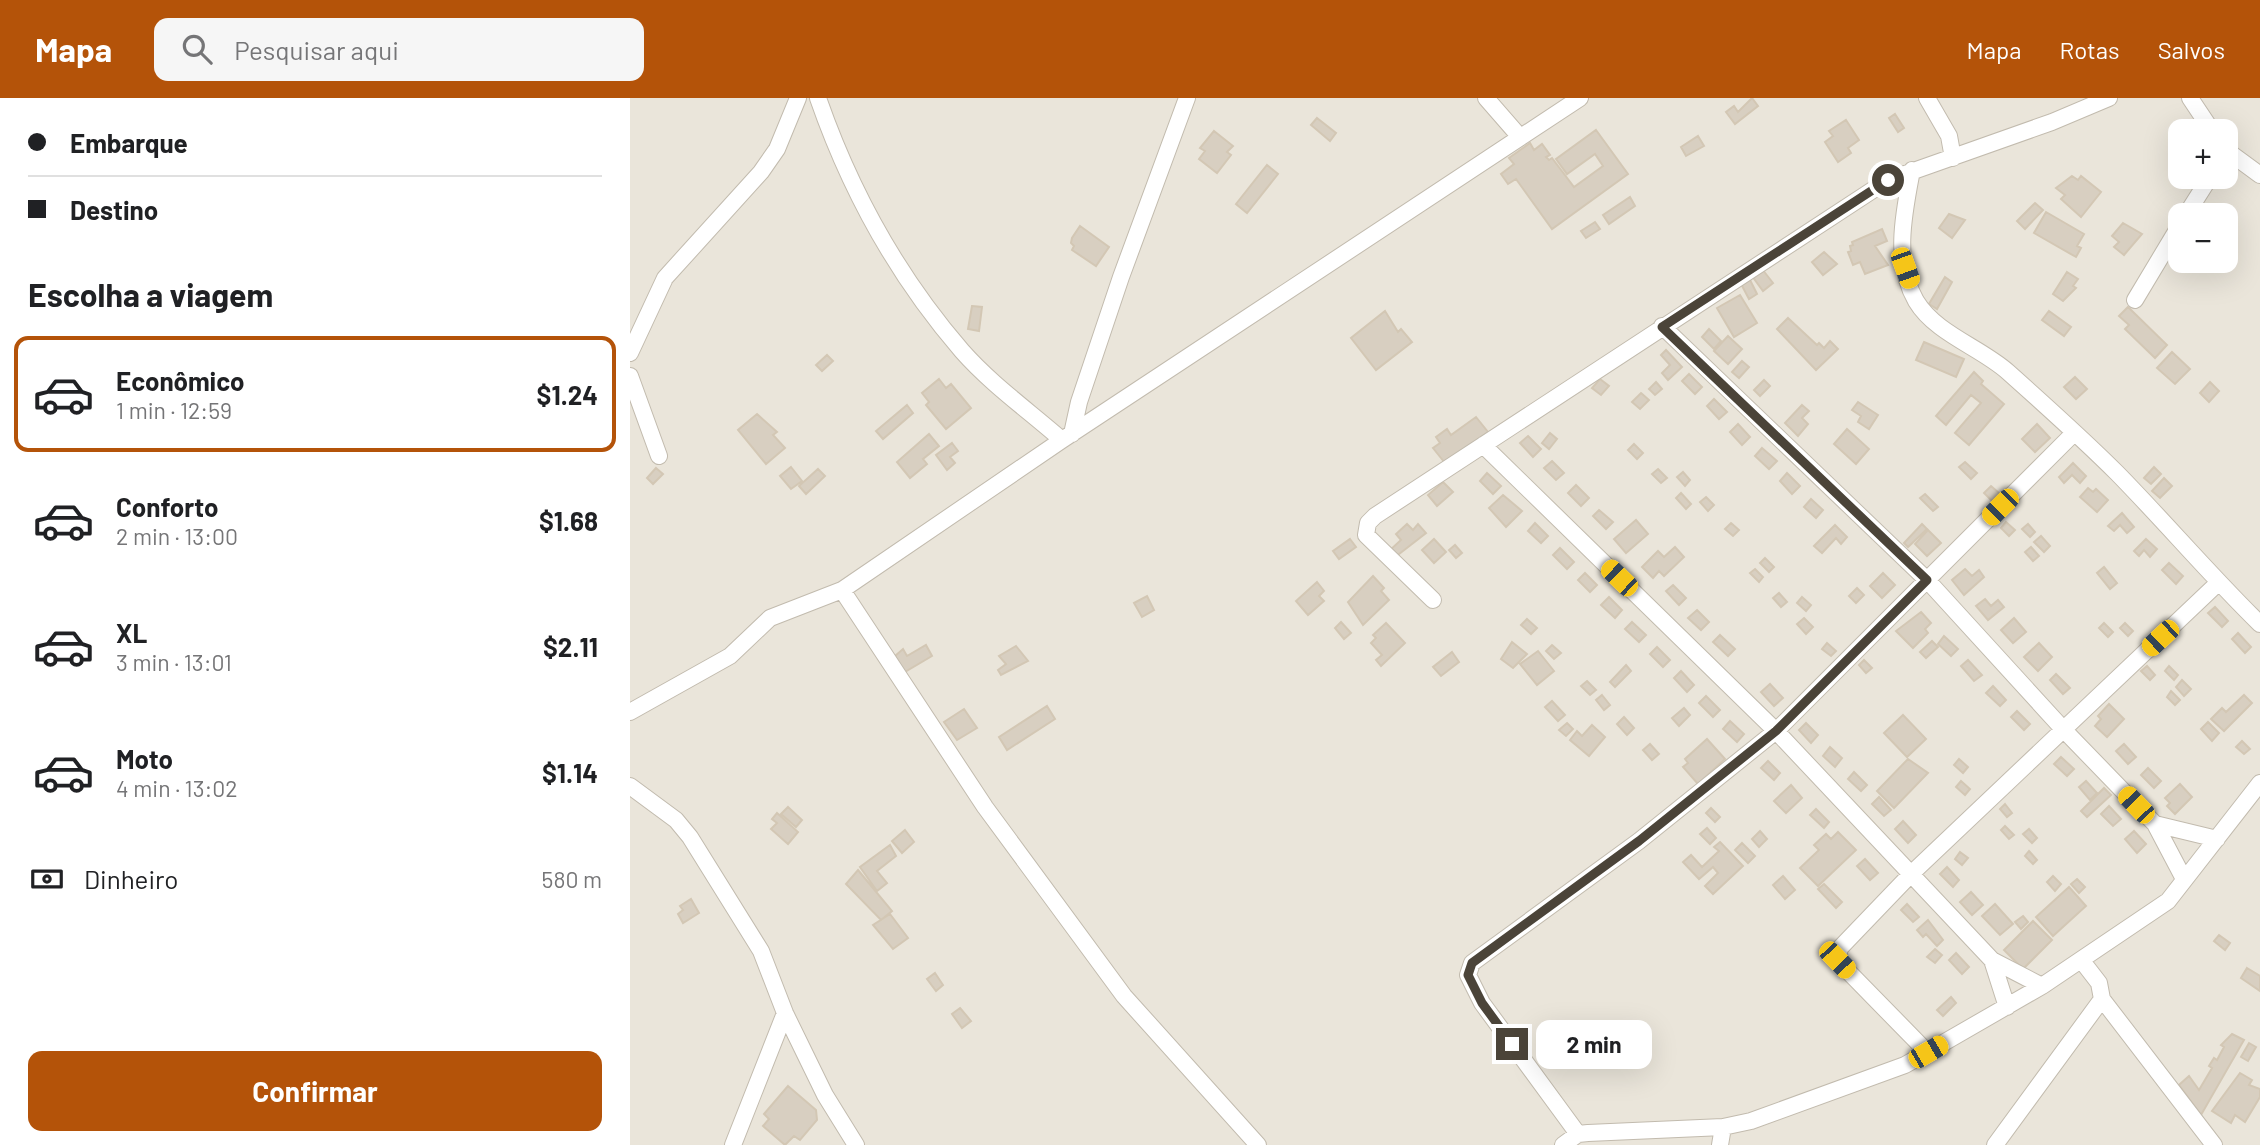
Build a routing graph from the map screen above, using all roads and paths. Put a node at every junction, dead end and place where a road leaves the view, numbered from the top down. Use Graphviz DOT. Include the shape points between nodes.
graph roads {
  1 [pos="799,98"];
  2 [pos="818,98"];
  3 [pos="1187,98"];
  4 [pos="1486,98"];
  5 [pos="1580,98"];
  6 [pos="1927,98"];
  7 [pos="2109,98"];
  8 [pos="2190,98"];
  9 [pos="2204,119"];
  10 [pos="1520,137"];
  11 [pos="1953,158"];
  12 [pos="2238,159"];
  13 [pos="1912,170"];
  14 [pos="2260,175"];
  15 [pos="2168,245"];
  16 [pos="2134,300"];
  17 [pos="1662,327"];
  18 [pos="630,353"];
  19 [pos="630,376"];
  20 [pos="2074,433"];
  21 [pos="1067,437"];
  22 [pos="1483,445"];
  23 [pos="659,456"];
  24 [pos="1927,580"];
  25 [pos="2218,583"];
  26 [pos="842,590"];
  27 [pos="1433,600"];
  28 [pos="2260,624"];
  29 [pos="630,712"];
  30 [pos="2063,729"];
  31 [pos="1776,731"];
  32 [pos="2260,783"];
  33 [pos="630,786"];
  34 [pos="2155,824"];
  35 [pos="2217,839"];
  36 [pos="1911,874"];
  37 [pos="2184,879"];
  38 [pos="1993,960"];
  39 [pos="2082,961"];
  40 [pos="2042,986"];
  41 [pos="2102,999"];
  42 [pos="2007,1007"];
  43 [pos="785,1013"];
  44 [pos="1928,1052"];
  45 [pos="1723,1127"];
  46 [pos="1578,1134"];
  47 [pos="2210,1143"];
  48 [pos="733,1145"];
  49 [pos="856,1145"];
  50 [pos="1258,1145"];
  51 [pos="1563,1145"];
  52 [pos="1720,1145"];
  53 [pos="1994,1145"];
  1 -- 18 [label="street" via="761,172 665,278"];
  2 -- 21 [label="street" via="835,148 868,218 963,352"];
  3 -- 21 [label="street"];
  4 -- 10 [label="street"];
  5 -- 10 [label="street"];
  6 -- 11 [label="street" via="1949,136"];
  7 -- 11 [label="street"];
  8 -- 9 [label="street"];
  10 -- 21 [label="street"];
  11 -- 13 [label="street"];
  12 -- 14 [label="street"];
  13 -- 17 [label="street" via="1888,180"];
  13 -- 20 [label="street" via="1902,241 1916,301 1934,321 2006,370"];
  15 -- 16 [label="street"];
  17 -- 22 [label="street"];
  17 -- 24 [label="street"];
  19 -- 23 [label="street"];
  20 -- 24 [label="street"];
  20 -- 25 [label="street"];
  21 -- 26 [label="street"];
  22 -- 27 [label="street" via="1375,516 1366,527 1366,535"];
  22 -- 31 [label="street"];
  24 -- 30 [label="street"];
  24 -- 31 [label="street"];
  25 -- 28 [label="street"];
  25 -- 30 [label="street"];
  26 -- 29 [label="street" via="770,618 730,656"];
  26 -- 50 [label="street" via="985,807 1124,996"];
  30 -- 34 [label="street"];
  30 -- 36 [label="street"];
  31 -- 36 [label="street"];
  31 -- 46 [label="street" via="1639,841 1472,963 1468,975 1482,1003"];
  32 -- 35 [label="street"];
  33 -- 43 [label="street" via="676,820 690,837 761,951"];
  34 -- 35 [label="street"];
  34 -- 37 [label="street"];
  35 -- 37 [label="street"];
  36 -- 38 [label="street"];
  36 -- 44 [label="street" via="1840,948 1837,960"];
  37 -- 39 [label="street" via="2168,901"];
  38 -- 40 [label="street"];
  38 -- 42 [label="street"];
  39 -- 40 [label="street"];
  39 -- 41 [label="street" via="2099,983"];
  40 -- 42 [label="street"];
  41 -- 47 [label="street"];
  41 -- 53 [label="street"];
  42 -- 44 [label="street"];
  43 -- 48 [label="street"];
  43 -- 49 [label="street"];
  44 -- 45 [label="street" via="1905,1065"];
  45 -- 46 [label="street"];
  45 -- 52 [label="street"];
  46 -- 51 [label="street"];
}
